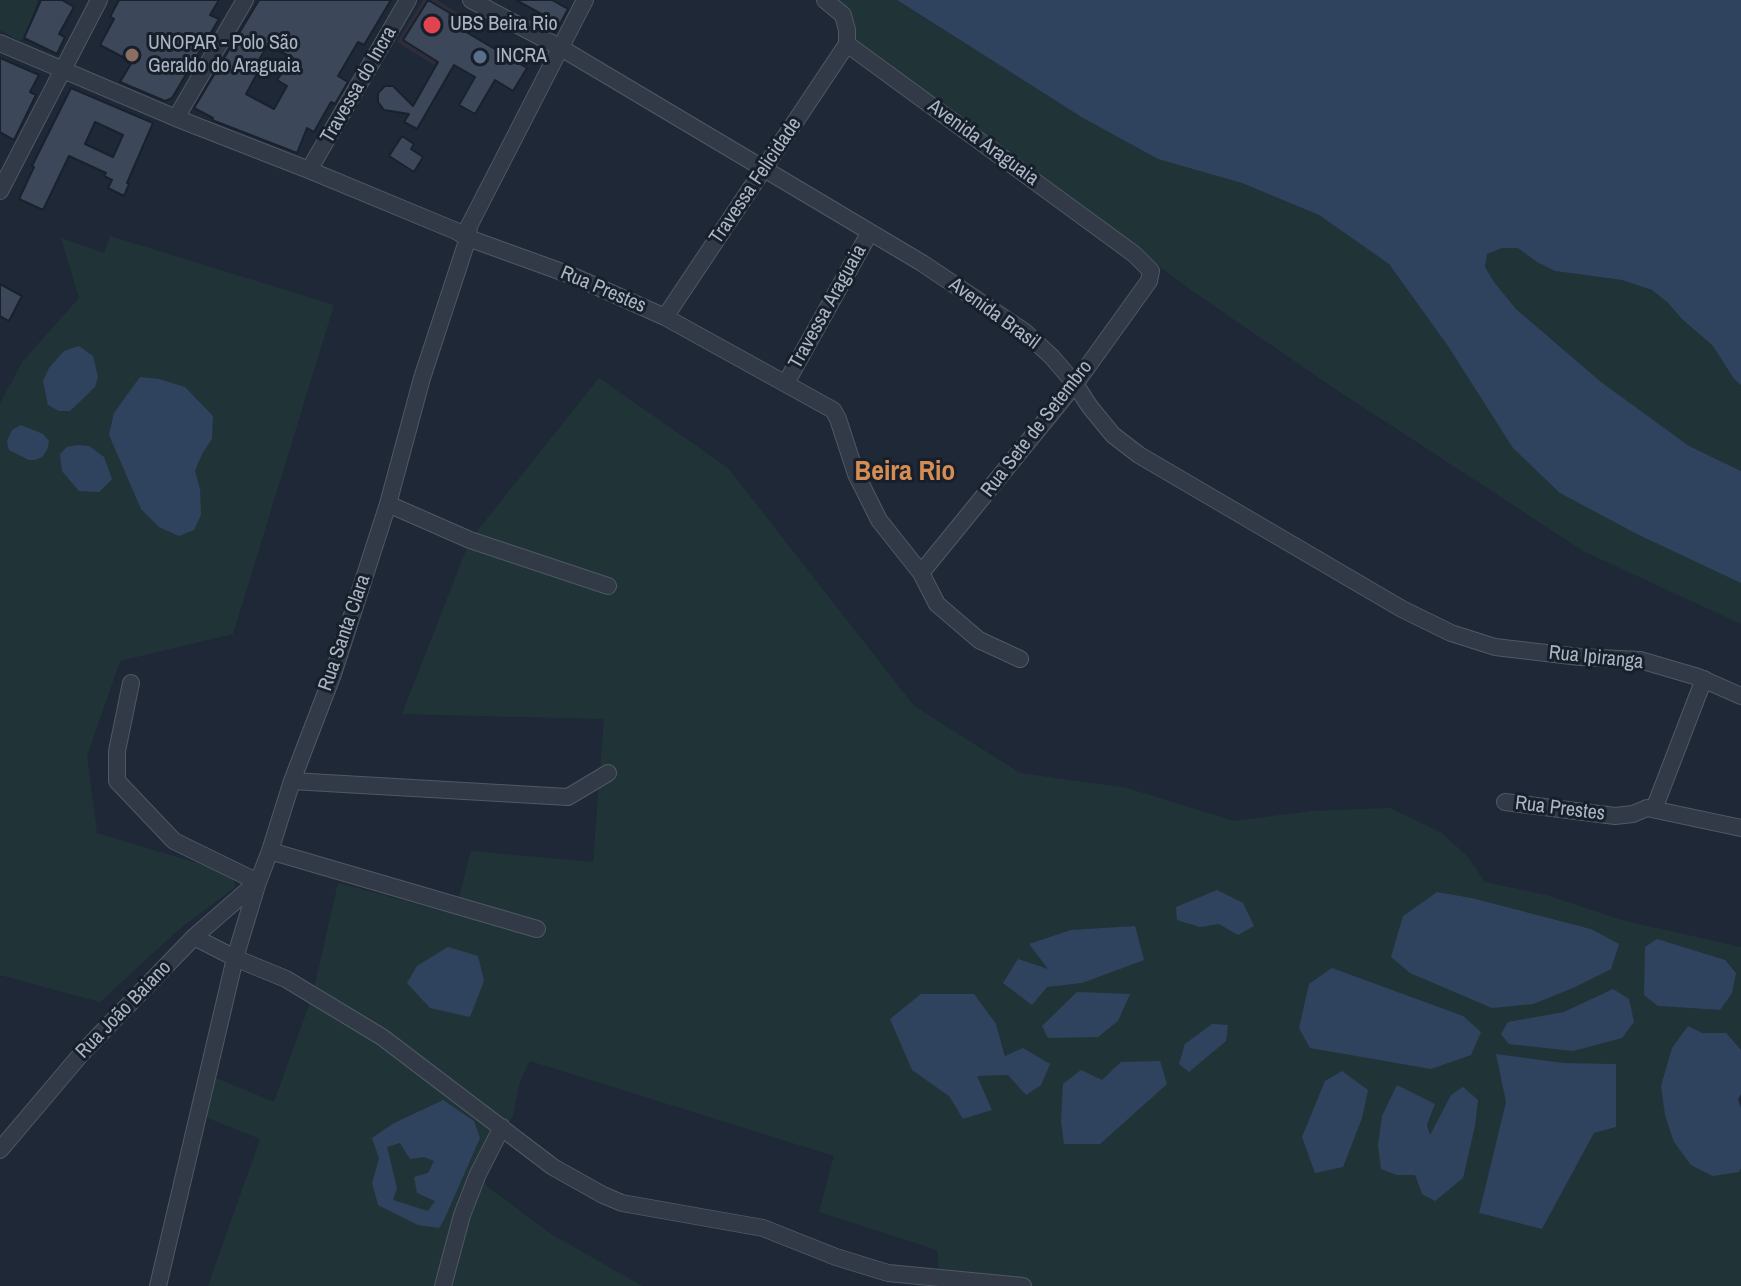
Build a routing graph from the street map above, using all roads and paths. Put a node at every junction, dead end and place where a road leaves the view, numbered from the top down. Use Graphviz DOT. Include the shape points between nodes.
graph roads {
  1 [pos="99,0"];
  2 [pos="245,0"];
  3 [pos="408,0"];
  4 [pos="471,0"];
  5 [pos="585,0"];
  6 [pos="825,0"];
  7 [pos="500,7"];
  8 [pos="0,43"];
  9 [pos="847,44"];
  10 [pos="561,48"];
  11 [pos="63,71"];
  12 [pos="176,118"];
  13 [pos="765,168"];
  14 [pos="309,170"];
  15 [pos="0,191"];
  16 [pos="870,232"];
  17 [pos="468,238"];
  18 [pos="1149,281"];
  19 [pos="665,317"];
  20 [pos="786,383"];
  21 [pos="1075,384"];
  22 [pos="388,504"];
  23 [pos="921,573"];
  24 [pos="608,586"];
  25 [pos="1495,647"];
  26 [pos="1020,659"];
  27 [pos="1704,679"];
  28 [pos="131,683"];
  29 [pos="1741,696"];
  30 [pos="608,773"];
  31 [pos="292,781"];
  32 [pos="1505,802"];
  33 [pos="1654,809"];
  34 [pos="1741,828"];
  35 [pos="270,851"];
  36 [pos="258,882"];
  37 [pos="537,929"];
  38 [pos="194,937"];
  39 [pos="235,958"];
  40 [pos="502,1127"];
  41 [pos="0,1150"];
  42 [pos="900,1280"];
  43 [pos="158,1286"];
  44 [pos="443,1286"];
  45 [pos="1023,1286"];
  1 -- 11 [label="street"];
  2 -- 12 [label="street"];
  3 -- 14 [label="street, Travessa do Incra"];
  4 -- 7 [label="street, Avenida Brasil"];
  5 -- 10 [label="street, Rua Santa Clara"];
  6 -- 9 [label="street" via="843,15"];
  7 -- 10 [label="street, Avenida Brasil"];
  8 -- 11 [label="street, Rua Prestes"];
  9 -- 13 [label="street, Travessa Felicidade"];
  9 -- 18 [label="street, Avenida Araguaia" via="1134,254 1151,271"];
  10 -- 13 [label="street, Avenida Brasil"];
  10 -- 17 [label="street, Rua Santa Clara" via="469,226"];
  11 -- 12 [label="street, Rua Prestes"];
  11 -- 15 [label="street"];
  12 -- 14 [label="street, Rua Prestes"];
  13 -- 16 [label="street, Avenida Brasil"];
  13 -- 19 [label="street, Travessa Felicidade"];
  14 -- 17 [label="street, Rua Prestes"];
  16 -- 20 [label="street, Travessa Araguaia"];
  16 -- 21 [label="street, Avenida Brasil" via="1025,332"];
  17 -- 19 [label="street, Rua Prestes"];
  17 -- 22 [label="street, Rua Santa Clara"];
  18 -- 21 [label="street, Rua Sete de Setembro"];
  19 -- 20 [label="street, Rua Prestes"];
  20 -- 23 [label="street, Rua Prestes" via="833,410 879,520"];
  21 -- 23 [label="street, Rua Sete de Setembro"];
  21 -- 25 [label="street, Avenida Brasil" via="1113,435 1139,455 1402,609"];
  22 -- 24 [label="street" via="470,540"];
  22 -- 31 [label="street, Rua Santa Clara"];
  23 -- 26 [label="street, Rua Prestes" via="947,613 979,640"];
  25 -- 27 [label="street, Rua Ipiranga" via="1640,660"];
  27 -- 29 [label="street, Rua Ipiranga"];
  27 -- 33 [label="street"];
  28 -- 36 [label="street" via="117,751 117,781 174,841"];
  30 -- 31 [label="street" via="568,797"];
  31 -- 35 [label="street, Rua Santa Clara"];
  32 -- 33 [label="street, Rua Prestes" via="1615,816"];
  33 -- 34 [label="street"];
  35 -- 36 [label="street, Rua Santa Clara"];
  35 -- 37 [label="street"];
  36 -- 38 [label="street, Rua João Baiano"];
  36 -- 39 [label="street, Rua Santa Clara"];
  38 -- 39 [label="street"];
  38 -- 41 [label="street, Rua João Baiano" via="82,1053"];
  39 -- 40 [label="street" via="286,979 382,1037"];
  39 -- 43 [label="street, Rua Santa Clara"];
  40 -- 42 [label="street" via="553,1167 622,1203 763,1228"];
  40 -- 44 [label="street" via="462,1215"];
  42 -- 45 [label="street"];
}
